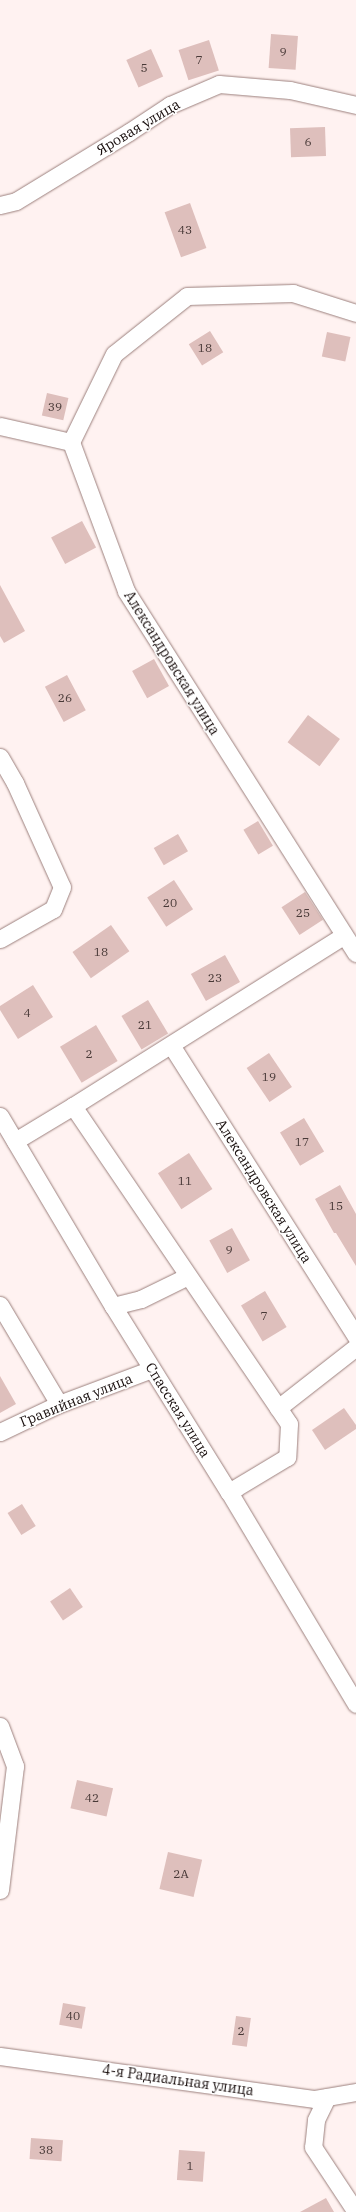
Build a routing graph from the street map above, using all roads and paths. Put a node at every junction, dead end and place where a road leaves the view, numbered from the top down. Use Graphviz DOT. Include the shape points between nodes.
graph roads {
  1 [pos="356,105"];
  2 [pos="0,205"];
  3 [pos="356,313"];
  4 [pos="0,426"];
  5 [pos="71,442"];
  6 [pos="0,758"];
  7 [pos="343,936"];
  8 [pos="0,939"];
  9 [pos="356,953"];
  10 [pos="171,1044"];
  11 [pos="73,1106"];
  12 [pos="0,1116"];
  13 [pos="15,1140"];
  14 [pos="188,1276"];
  15 [pos="0,1305"];
  16 [pos="112,1306"];
  17 [pos="356,1336"];
  18 [pos="356,1347"];
  19 [pos="152,1369"];
  20 [pos="59,1404"];
  21 [pos="278,1408"];
  22 [pos="0,1432"];
  23 [pos="229,1492"];
  24 [pos="356,1704"];
  25 [pos="0,1726"];
  26 [pos="0,1890"];
  27 [pos="0,2056"];
  28 [pos="356,2092"];
  29 [pos="327,2097"];
  30 [pos="356,2212"];
  1 -- 2 [label="street, Яровая улица" via="290,90 219,84 170,105 16,201"];
  3 -- 5 [label="street" via="293,293 187,296 114,354"];
  4 -- 5 [label="street"];
  5 -- 7 [label="street, Александровская улица" via="126,591"];
  6 -- 8 [label="street" via="15,783 62,888 53,909"];
  7 -- 9 [label="street, Александровская улица"];
  7 -- 10 [label="street"];
  10 -- 11 [label="street"];
  10 -- 17 [label="street, Александровская улица"];
  11 -- 13 [label="street"];
  11 -- 14 [label="street"];
  12 -- 13 [label="street, Спасская улица"];
  13 -- 16 [label="street, Спасская улица"];
  14 -- 16 [label="street" via="141,1299"];
  14 -- 21 [label="street"];
  15 -- 20 [label="street"];
  16 -- 19 [label="street, Спасская улица"];
  18 -- 21 [label="street"];
  19 -- 20 [label="street, Гравийная улица"];
  19 -- 23 [label="street, Спасская улица"];
  20 -- 22 [label="street, Гравийная улица"];
  21 -- 23 [label="street" via="289,1424 287,1457"];
  23 -- 24 [label="street, Спасская улица"];
  25 -- 26 [label="street" via="15,1766"];
  27 -- 29 [label="street, 4-я Радиальная улица" via="315,2099"];
  28 -- 29 [label="street, 4-я Радиальная улица"];
  29 -- 30 [label="street" via="316,2120 313,2147"];
}
